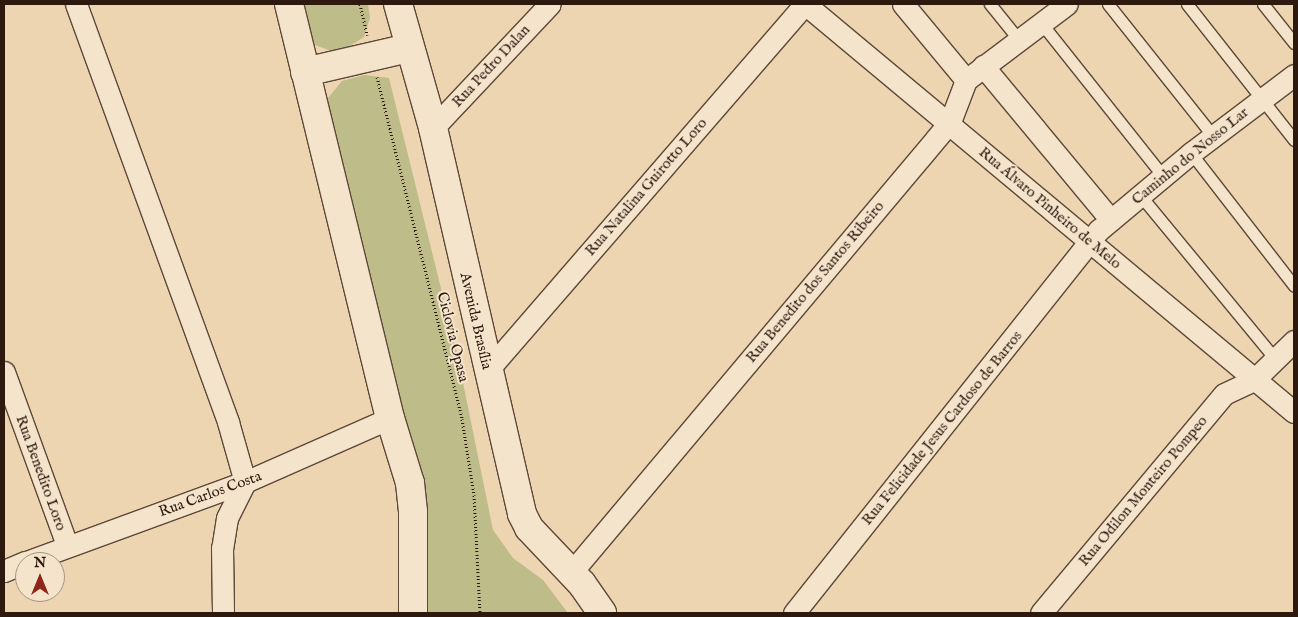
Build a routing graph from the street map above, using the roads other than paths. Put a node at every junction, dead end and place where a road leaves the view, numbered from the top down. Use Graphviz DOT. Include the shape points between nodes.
graph roads {
  1 [pos="76,4"];
  2 [pos="289,4"];
  3 [pos="398,4"];
  4 [pos="550,4"];
  5 [pos="805,4"];
  6 [pos="903,4"];
  7 [pos="990,4"];
  8 [pos="1067,4"];
  9 [pos="1108,4"];
  10 [pos="1187,4"];
  11 [pos="1263,4"];
  12 [pos="1042,24"];
  13 [pos="1019,40"];
  14 [pos="1294,43"];
  15 [pos="409,48"];
  16 [pos="983,66"];
  17 [pos="305,72"];
  18 [pos="1294,75"];
  19 [pos="966,80"];
  20 [pos="1261,99"];
  21 [pos="950,122"];
  22 [pos="432,128"];
  23 [pos="1213,136"];
  24 [pos="1294,140"];
  25 [pos="1191,153"];
  26 [pos="1163,176"];
  27 [pos="1140,195"];
  28 [pos="1111,220"];
  29 [pos="1090,242"];
  30 [pos="1294,286"];
  31 [pos="1294,341"];
  32 [pos="1275,359"];
  33 [pos="487,371"];
  34 [pos="4,372"];
  35 [pos="1254,380"];
  36 [pos="1294,412"];
  37 [pos="390,418"];
  38 [pos="245,482"];
  39 [pos="67,545"];
  40 [pos="50,552"];
  41 [pos="576,579"];
  42 [pos="223,613"];
  43 [pos="413,613"];
  44 [pos="602,613"];
  45 [pos="617,613"];
  46 [pos="794,613"];
  47 [pos="1041,613"];
  1 -- 38 [label="street" via="228,422"];
  2 -- 17 [label="main road"];
  3 -- 15 [label="main road, Avenida Brasília"];
  4 -- 22 [label="street, Rua Pedro Dalan"];
  5 -- 21 [label="street, Rua Álvaro Pinheiro de Melo"];
  5 -- 33 [label="street, Rua Natalina Guirotto Loro"];
  6 -- 19 [label="street"];
  7 -- 13 [label="lane"];
  8 -- 12 [label="street, Rua Benedito dos Santos Ribeiro"];
  9 -- 23 [label="lane"];
  10 -- 20 [label="lane"];
  11 -- 14 [label="lane"];
  12 -- 13 [label="street, Rua Benedito dos Santos Ribeiro"];
  12 -- 26 [label="lane"];
  13 -- 16 [label="street, Rua Benedito dos Santos Ribeiro"];
  15 -- 17 [label="main road"];
  15 -- 22 [label="main road, Avenida Brasília"];
  16 -- 19 [label="street, Rua Benedito dos Santos Ribeiro"];
  16 -- 28 [label="street"];
  17 -- 37 [label="main road"];
  18 -- 20 [label="street, Caminho do Nosso Lar"];
  19 -- 21 [label="street, Rua Benedito dos Santos Ribeiro"];
  20 -- 23 [label="street, Caminho do Nosso Lar"];
  20 -- 24 [label="lane"];
  21 -- 29 [label="street, Rua Álvaro Pinheiro de Melo"];
  21 -- 41 [label="street, Rua Benedito dos Santos Ribeiro"];
  22 -- 33 [label="main road, Avenida Brasília"];
  23 -- 25 [label="street, Caminho do Nosso Lar"];
  25 -- 26 [label="street, Caminho do Nosso Lar"];
  25 -- 30 [label="lane"];
  26 -- 27 [label="street, Caminho do Nosso Lar"];
  27 -- 28 [label="street, Caminho do Nosso Lar"];
  27 -- 32 [label="lane"];
  28 -- 29 [label="street, Caminho do Nosso Lar"];
  29 -- 35 [label="street, Rua Álvaro Pinheiro de Melo"];
  29 -- 46 [label="street, Rua Felicidade Jesus Cardoso de Barros"];
  31 -- 32 [label="street, Rua Odilon Monteiro Pompeo"];
  32 -- 35 [label="street, Rua Odilon Monteiro Pompeo"];
  33 -- 41 [label="main road, Avenida Brasília" via="522,514 529,528"];
  34 -- 39 [label="street, Rua Benedito Loro"];
  35 -- 36 [label="street, Rua Álvaro Pinheiro de Melo"];
  35 -- 47 [label="street, Rua Odilon Monteiro Pompeo" via="1224,394"];
  37 -- 38 [label="street, Rua Carlos Costa"];
  37 -- 43 [label="main road" via="410,483"];
  38 -- 39 [label="street, Rua Carlos Costa"];
  38 -- 42 [label="street" via="227,518 222,548"];
  39 -- 40 [label="street, Rua Carlos Costa"];
  41 -- 44 [label="main road, Avenida Brasília"];
  41 -- 45 [label="street"];
}
